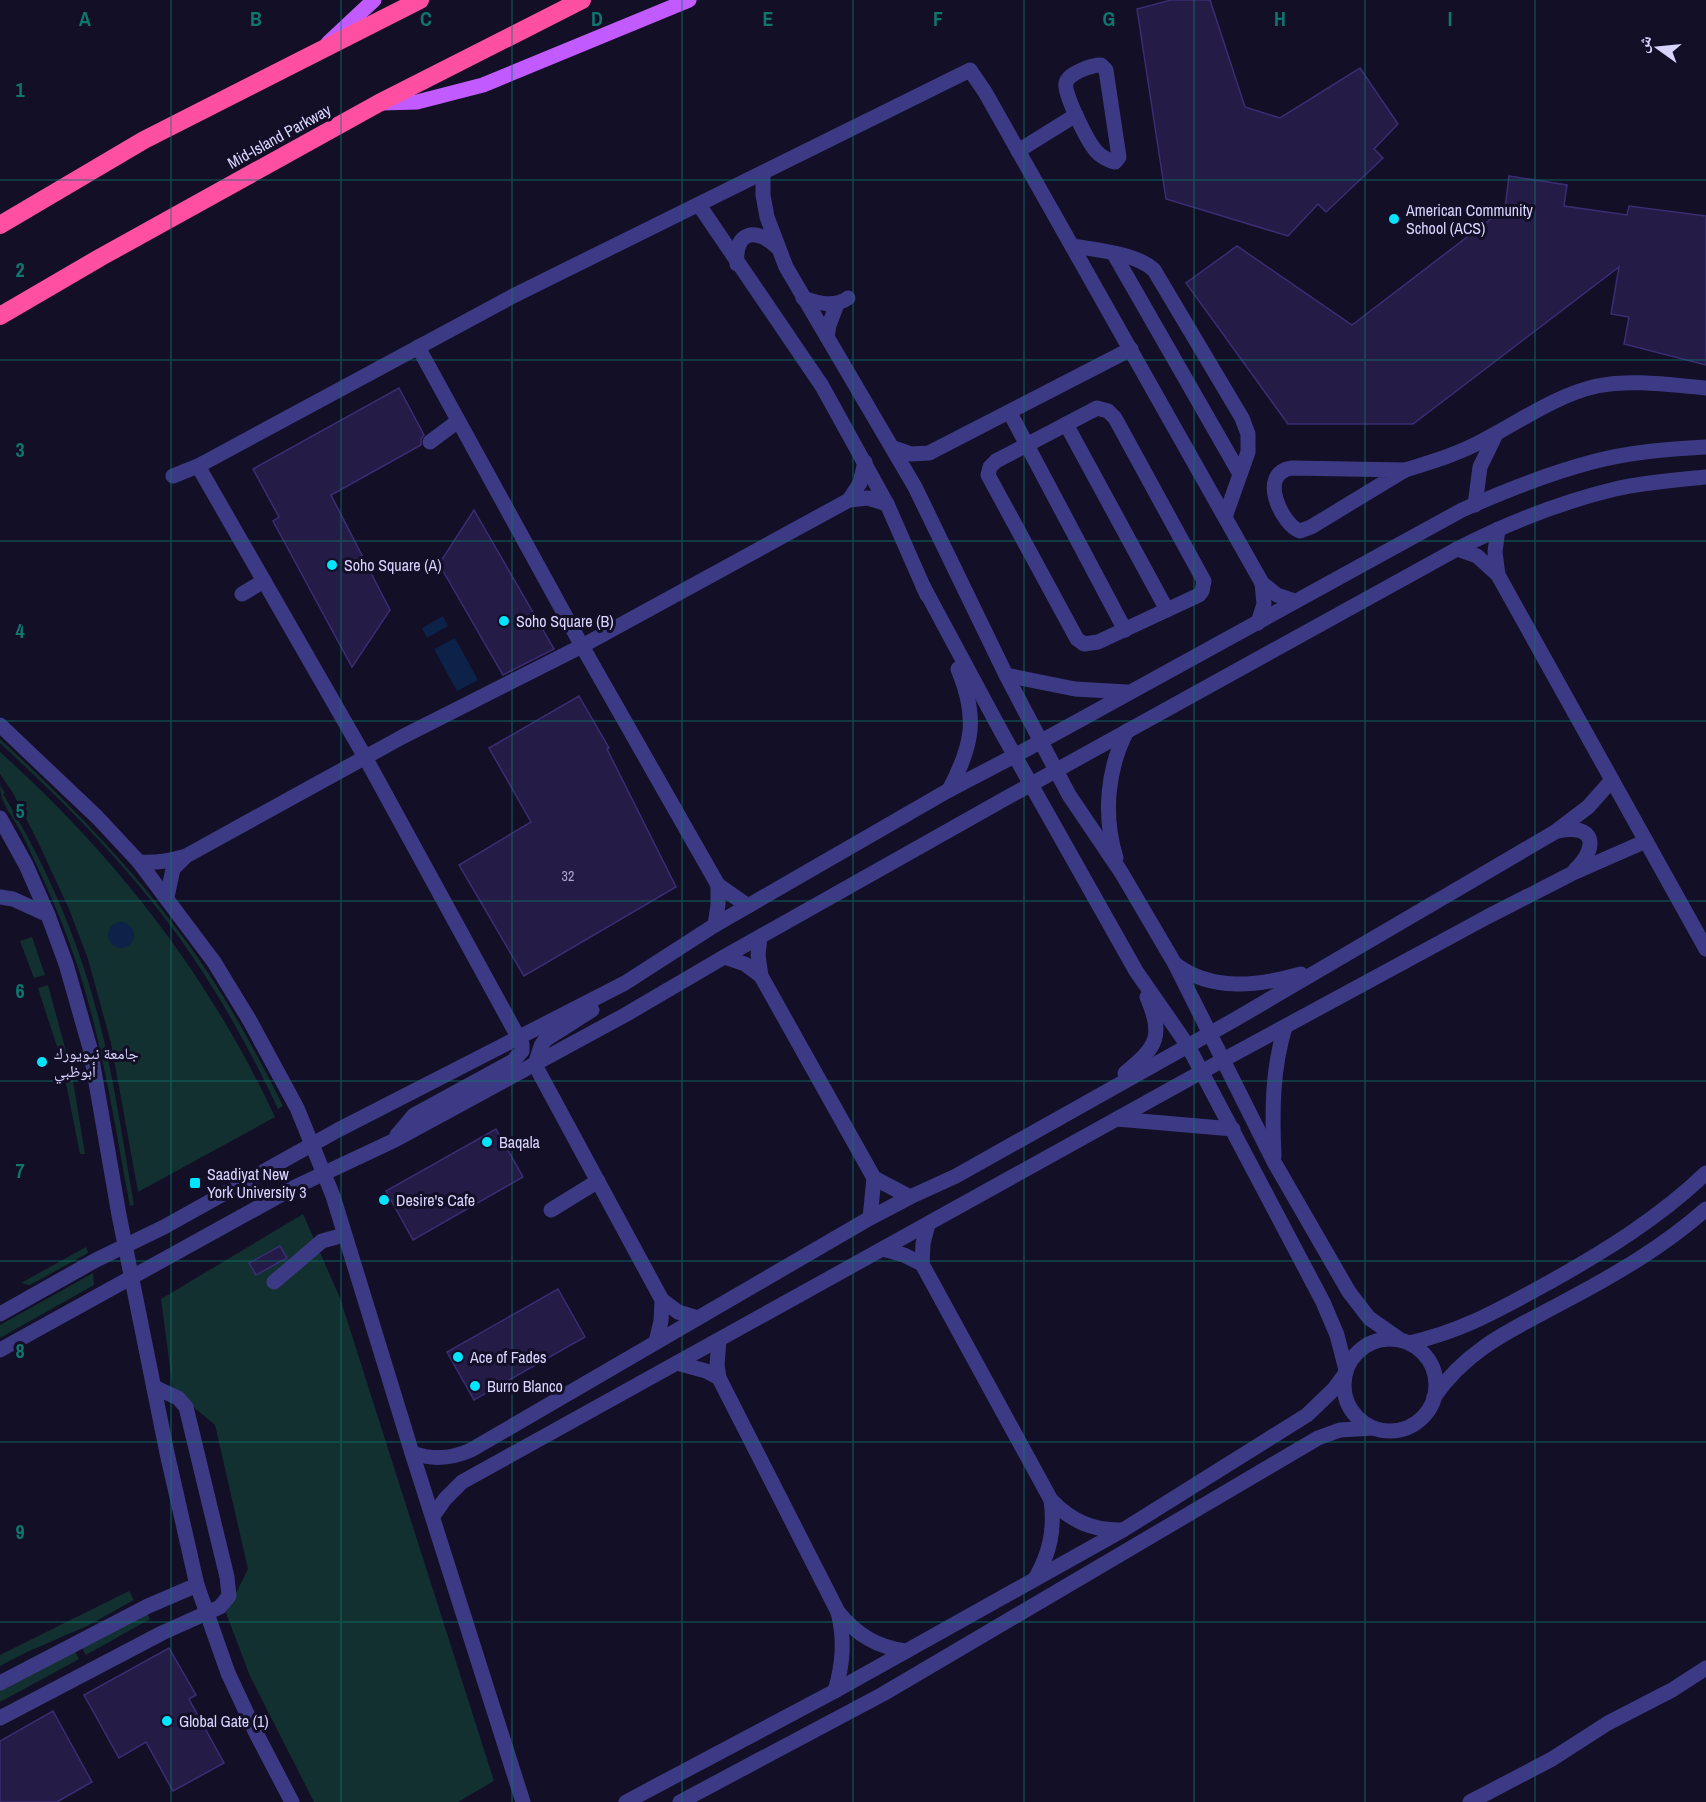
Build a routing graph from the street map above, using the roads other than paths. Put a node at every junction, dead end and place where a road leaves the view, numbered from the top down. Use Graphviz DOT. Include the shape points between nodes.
graph roads {
  1 [pos="374,0"];
  2 [pos="420,0"];
  3 [pos="582,0"];
  4 [pos="689,0"];
  5 [pos="322,50"];
  6 [pos="379,103"];
  7 [pos="1076,115"];
  8 [pos="1018,151"];
  9 [pos="763,173"];
  10 [pos="699,205"];
  11 [pos="0,225"];
  12 [pos="1072,246"];
  13 [pos="778,248"];
  14 [pos="1114,254"];
  15 [pos="737,264"];
  16 [pos="803,298"];
  17 [pos="0,316"];
  18 [pos="827,337"];
  19 [pos="418,347"];
  20 [pos="1131,350"];
  21 [pos="1706,388"];
  22 [pos="1010,413"];
  23 [pos="458,421"];
  24 [pos="1066,424"];
  25 [pos="1496,434"];
  26 [pos="430,442"];
  27 [pos="1027,444"];
  28 [pos="1706,447"];
  29 [pos="894,448"];
  30 [pos="929,453"];
  31 [pos="1442,458"];
  32 [pos="865,462"];
  33 [pos="198,466"];
  34 [pos="1480,467"];
  35 [pos="1405,470"];
  36 [pos="1240,474"];
  37 [pos="173,476"];
  38 [pos="1706,477"];
  39 [pos="915,487"];
  40 [pos="849,500"];
  41 [pos="887,504"];
  42 [pos="1475,504"];
  43 [pos="1225,517"];
  44 [pos="1498,530"];
  45 [pos="1456,549"];
  46 [pos="1498,575"];
  47 [pos="264,581"];
  48 [pos="1262,583"];
  49 [pos="923,586"];
  50 [pos="242,594"];
  51 [pos="1295,601"];
  52 [pos="1167,610"];
  53 [pos="1258,623"];
  54 [pos="1125,630"];
  55 [pos="582,645"];
  56 [pos="1006,675"];
  57 [pos="1130,692"];
  58 [pos="0,725"];
  59 [pos="1127,731"];
  60 [pos="1040,741"];
  61 [pos="1016,755"];
  62 [pos="364,757"];
  63 [pos="1056,771"];
  64 [pos="1612,780"];
  65 [pos="1030,785"];
  66 [pos="949,790"];
  67 [pos="0,818"];
  68 [pos="1555,832"];
  69 [pos="1646,841"];
  70 [pos="186,856"];
  71 [pos="139,862"];
  72 [pos="1121,872"];
  73 [pos="1571,874"];
  74 [pos="718,885"];
  75 [pos="0,897"];
  76 [pos="167,897"];
  77 [pos="748,906"];
  78 [pos="48,915"];
  79 [pos="715,925"];
  80 [pos="760,937"];
  81 [pos="1706,949"];
  82 [pos="724,957"];
  83 [pos="1175,964"];
  84 [pos="1329,964"];
  85 [pos="1136,971"];
  86 [pos="762,976"];
  87 [pos="625,984"];
  88 [pos="1285,1027"];
  89 [pos="1210,1034"];
  90 [pos="519,1038"];
  91 [pos="1188,1046"];
  92 [pos="1223,1060"];
  93 [pos="535,1065"];
  94 [pos="1202,1073"];
  95 [pos="1087,1103"];
  96 [pos="1117,1119"];
  97 [pos="1233,1129"];
  98 [pos="394,1140"];
  99 [pos="312,1145"];
  100 [pos="1274,1162"];
  101 [pos="324,1173"];
  102 [pos="1706,1173"];
  103 [pos="874,1178"];
  104 [pos="598,1181"];
  105 [pos="910,1197"];
  106 [pos="1706,1209"];
  107 [pos="551,1210"];
  108 [pos="870,1218"];
  109 [pos="928,1224"];
  110 [pos="344,1235"];
  111 [pos="126,1245"];
  112 [pos="883,1249"];
  113 [pos="922,1264"];
  114 [pos="132,1277"];
  115 [pos="274,1282"];
  116 [pos="662,1300"];
  117 [pos="0,1314"];
  118 [pos="698,1318"];
  119 [pos="719,1340"];
  120 [pos="1404,1341"];
  121 [pos="656,1342"];
  122 [pos="0,1350"];
  123 [pos="677,1363"];
  124 [pos="1346,1372"];
  125 [pos="719,1378"];
  126 [pos="154,1386"];
  127 [pos="1434,1397"];
  128 [pos="1373,1428"];
  129 [pos="411,1453"];
  130 [pos="1051,1500"];
  131 [pos="432,1516"];
  132 [pos="1123,1530"];
  133 [pos="1035,1579"];
  134 [pos="197,1585"];
  135 [pos="838,1612"];
  136 [pos="207,1613"];
  137 [pos="906,1651"];
  138 [pos="1706,1668"];
  139 [pos="0,1683"];
  140 [pos="835,1691"];
  141 [pos="0,1718"];
  142 [pos="292,1802"];
  143 [pos="523,1802"];
  144 [pos="626,1802"];
  145 [pos="680,1802"];
  146 [pos="1470,1802"];
  1 -- 5 [label="main road"];
  2 -- 5 [label="highway"];
  3 -- 6 [label="highway, Mid-Island Parkway"];
  4 -- 6 [label="main road" via="483,85 417,102"];
  5 -- 11 [label="highway" via="144,140"];
  6 -- 17 [label="highway, Mid-Island Parkway"];
  7 -- 7 [label="street" via="1066,81 1101,65 1106,70 1118,161 1113,162 1095,150"];
  7 -- 8 [label="street"];
  8 -- 9 [label="street" via="970,70"];
  8 -- 12 [label="street"];
  9 -- 10 [label="street"];
  9 -- 13 [label="street" via="766,210"];
  10 -- 15 [label="street"];
  10 -- 19 [label="street"];
  12 -- 14 [label="street"];
  12 -- 20 [label="street"];
  13 -- 15 [label="street" via="762,235 751,234 738,245"];
  13 -- 16 [label="street"];
  14 -- 36 [label="street"];
  14 -- 36 [label="street" via="1144,262 1158,275 1242,418 1249,443"];
  15 -- 32 [label="street" via="822,386"];
  16 -- 18 [label="street"];
  16 -- 18 [label="street" via="826,304 843,301 832,314"];
  18 -- 29 [label="street"];
  19 -- 23 [label="street"];
  19 -- 33 [label="street"];
  20 -- 22 [label="street"];
  20 -- 43 [label="street"];
  21 -- 25 [label="street" via="1632,382 1595,387 1560,399"];
  22 -- 27 [label="street"];
  22 -- 30 [label="street"];
  23 -- 26 [label="street"];
  23 -- 55 [label="street"];
  24 -- 27 [label="street"];
  24 -- 52 [label="street"];
  24 -- 52 [label="street" via="1097,408 1112,414 1203,576 1204,586 1198,595"];
  25 -- 31 [label="street"];
  25 -- 34 [label="street"];
  27 -- 54 [label="street"];
  27 -- 54 [label="street" via="992,463 989,479 1077,639 1093,644"];
  28 -- 42 [label="street" via="1592,462"];
  29 -- 30 [label="street" via="911,454"];
  29 -- 39 [label="street"];
  30 -- 39 [label="street"];
  31 -- 34 [label="street" via="1462,459"];
  31 -- 35 [label="street"];
  32 -- 40 [label="street" via="860,483"];
  32 -- 41 [label="street"];
  33 -- 37 [label="street"];
  33 -- 47 [label="street"];
  34 -- 42 [label="street"];
  35 -- 35 [label="street" via="1306,530 1289,525 1273,488 1275,478 1287,469"];
  36 -- 43 [label="street"];
  38 -- 44 [label="street" via="1616,489"];
  39 -- 56 [label="street"];
  40 -- 41 [label="street" via="868,498"];
  40 -- 55 [label="street"];
  41 -- 49 [label="street"];
  42 -- 51 [label="street"];
  43 -- 48 [label="street"];
  44 -- 45 [label="street"];
  44 -- 46 [label="street"];
  45 -- 46 [label="street" via="1478,556"];
  45 -- 59 [label="street"];
  46 -- 64 [label="street"];
  47 -- 50 [label="street"];
  47 -- 62 [label="street"];
  48 -- 51 [label="street" via="1277,595"];
  48 -- 53 [label="street" via="1264,604"];
  49 -- 61 [label="street"];
  49 -- 66 [label="street" via="968,693 971,714 966,753"];
  51 -- 53 [label="street"];
  52 -- 54 [label="street"];
  53 -- 57 [label="street"];
  55 -- 62 [label="street"];
  55 -- 74 [label="street"];
  56 -- 57 [label="street" via="1075,689"];
  56 -- 60 [label="street"];
  57 -- 60 [label="street"];
  58 -- 71 [label="street"];
  59 -- 63 [label="street"];
  59 -- 72 [label="street" via="1115,757 1109,800 1111,837"];
  60 -- 61 [label="street"];
  60 -- 63 [label="street"];
  61 -- 65 [label="street"];
  61 -- 66 [label="street"];
  62 -- 70 [label="street"];
  62 -- 90 [label="street"];
  63 -- 65 [label="street"];
  63 -- 72 [label="street"];
  64 -- 68 [label="street" via="1588,807"];
  64 -- 69 [label="street"];
  65 -- 80 [label="street"];
  65 -- 85 [label="street"];
  66 -- 77 [label="street"];
  67 -- 78 [label="street"];
  68 -- 73 [label="street" via="1578,829 1591,843 1585,860"];
  68 -- 84 [label="street"];
  69 -- 73 [label="street"];
  69 -- 81 [label="street"];
  70 -- 71 [label="street" via="156,863"];
  70 -- 76 [label="street" via="173,869"];
  71 -- 76 [label="street"];
  72 -- 83 [label="street"];
  73 -- 88 [label="street"];
  74 -- 77 [label="street"];
  74 -- 79 [label="street"];
  75 -- 78 [label="street"];
  76 -- 99 [label="street" via="250,1021 297,1108"];
  77 -- 79 [label="street"];
  78 -- 111 [label="street" via="90,1048"];
  79 -- 87 [label="street"];
  80 -- 82 [label="street"];
  80 -- 86 [label="street"];
  82 -- 86 [label="street" via="745,964"];
  82 -- 93 [label="street"];
  83 -- 84 [label="street" via="1197,977 1248,985 1288,978"];
  83 -- 89 [label="street"];
  84 -- 89 [label="street"];
  85 -- 91 [label="street"];
  85 -- 95 [label="street" via="1155,1015 1155,1038 1144,1057"];
  86 -- 103 [label="street"];
  87 -- 90 [label="street"];
  87 -- 93 [label="street" via="544,1040"];
  88 -- 92 [label="street"];
  88 -- 100 [label="street" via="1274,1085"];
  89 -- 91 [label="street"];
  89 -- 92 [label="street"];
  90 -- 98 [label="street" via="522,1050 513,1061 414,1116"];
  90 -- 99 [label="street"];
  91 -- 94 [label="street"];
  91 -- 95 [label="street"];
  92 -- 94 [label="street"];
  92 -- 100 [label="street"];
  93 -- 98 [label="street"];
  93 -- 104 [label="street"];
  94 -- 96 [label="street"];
  94 -- 97 [label="street"];
  95 -- 105 [label="street" via="956,1176"];
  96 -- 97 [label="street"];
  96 -- 109 [label="street"];
  97 -- 124 [label="street" via="1323,1302"];
  98 -- 101 [label="street"];
  99 -- 101 [label="street"];
  99 -- 111 [label="street"];
  100 -- 120 [label="street" via="1358,1306 1378,1326"];
  101 -- 110 [label="street"];
  101 -- 114 [label="street"];
  102 -- 120 [label="street" via="1611,1247 1485,1318 1449,1333"];
  103 -- 105 [label="street"];
  103 -- 108 [label="street"];
  104 -- 107 [label="street"];
  104 -- 116 [label="street"];
  105 -- 108 [label="street"];
  106 -- 127 [label="street" via="1640,1260 1479,1350 1454,1371"];
  108 -- 118 [label="street"];
  109 -- 112 [label="street"];
  109 -- 113 [label="street"];
  110 -- 115 [label="street" via="322,1241"];
  110 -- 129 [label="street"];
  111 -- 114 [label="street"];
  111 -- 117 [label="street"];
  112 -- 113 [label="street"];
  112 -- 119 [label="street"];
  113 -- 130 [label="street"];
  114 -- 122 [label="street"];
  114 -- 126 [label="street"];
  116 -- 118 [label="street" via="678,1312"];
  116 -- 121 [label="street"];
  118 -- 121 [label="street"];
  119 -- 123 [label="street"];
  119 -- 125 [label="street"];
  120 -- 124 [label="street" via="1377,1340 1367,1345 1358,1351"];
  120 -- 127 [label="street" via="1432,1365"];
  121 -- 129 [label="street" via="471,1450 438,1458"];
  123 -- 125 [label="street"];
  123 -- 131 [label="street" via="462,1482"];
  124 -- 128 [label="street" via="1345,1396 1349,1407"];
  124 -- 132 [label="street" via="1307,1415"];
  125 -- 135 [label="street"];
  126 -- 134 [label="street"];
  126 -- 136 [label="street" via="178,1398 186,1407 227,1577 229,1596"];
  127 -- 128 [label="street" via="1430,1408 1415,1424 1395,1431"];
  128 -- 145 [label="street" via="1340,1430 1318,1438 883,1694"];
  129 -- 131 [label="street"];
  130 -- 132 [label="street" via="1083,1524 1109,1531"];
  130 -- 133 [label="street" via="1051,1541"];
  131 -- 143 [label="street"];
  132 -- 133 [label="street"];
  133 -- 137 [label="street"];
  134 -- 136 [label="street"];
  134 -- 139 [label="street" via="148,1606"];
  135 -- 137 [label="street" via="868,1640"];
  135 -- 140 [label="street" via="843,1652"];
  136 -- 141 [label="street"];
  136 -- 142 [label="street" via="242,1704"];
  137 -- 140 [label="street"];
  138 -- 146 [label="street" via="1552,1759"];
  140 -- 144 [label="street"];
}
